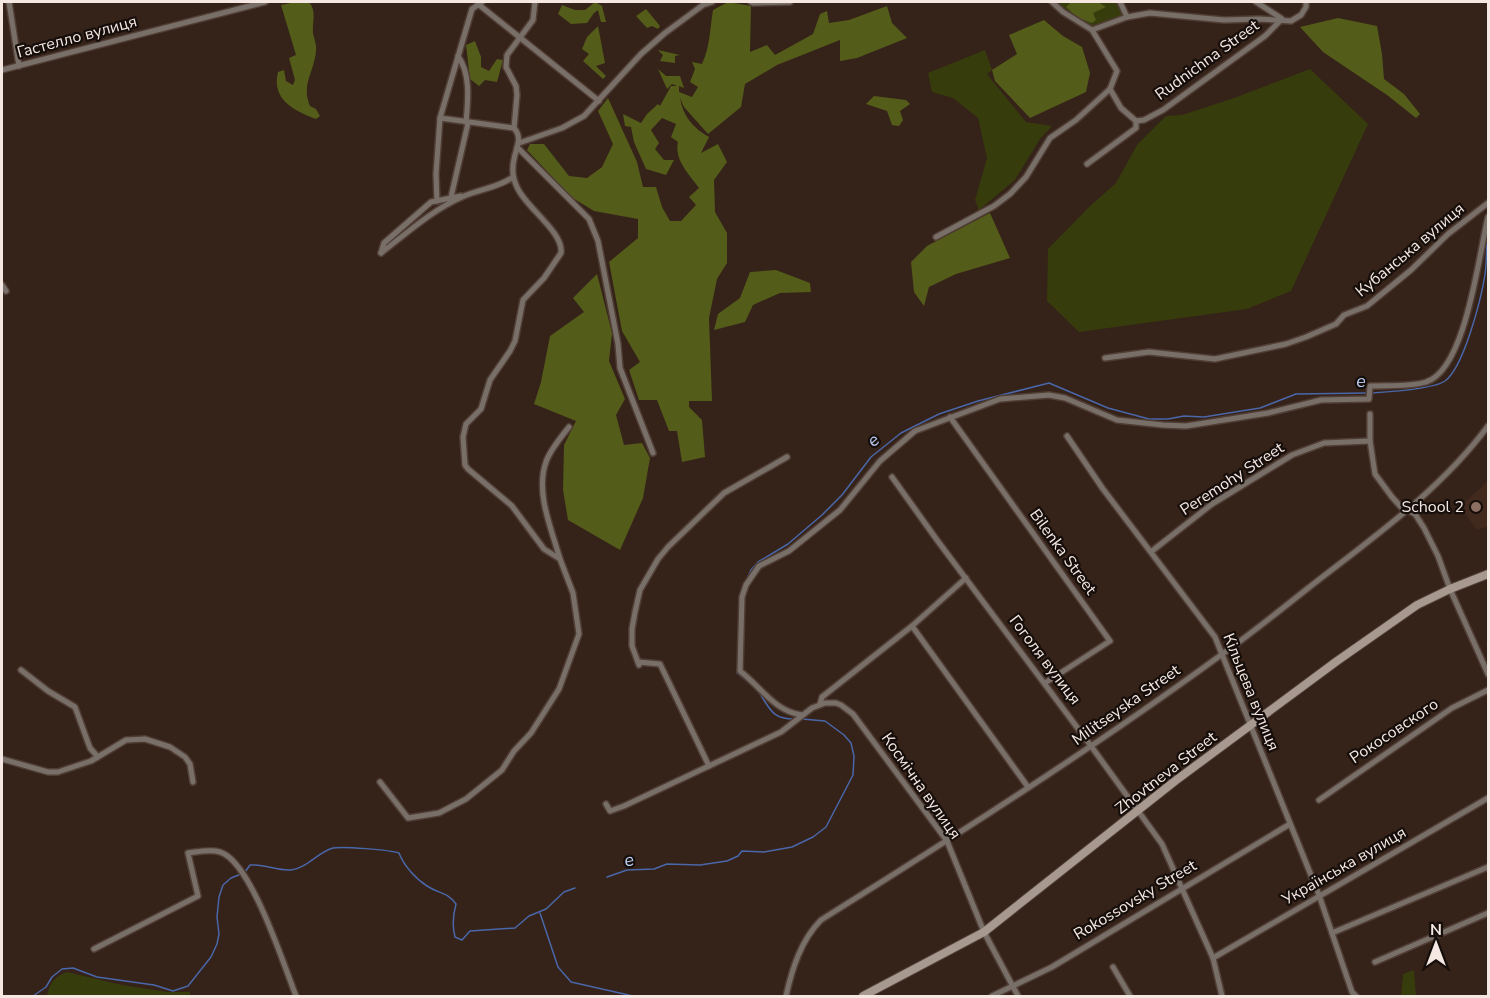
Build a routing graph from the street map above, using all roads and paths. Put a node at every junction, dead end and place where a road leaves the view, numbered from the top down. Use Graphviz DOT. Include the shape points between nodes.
graph roads {
  1 [pos="9,2"];
  2 [pos="264,2"];
  3 [pos="535,2"];
  4 [pos="712,2"];
  5 [pos="751,2"];
  6 [pos="790,2"];
  7 [pos="1052,2"];
  8 [pos="1120,2"];
  9 [pos="1256,2"];
  10 [pos="1306,2"];
  11 [pos="480,3"];
  12 [pos="1127,16"];
  13 [pos="1282,19"];
  14 [pos="1092,30"];
  15 [pos="521,37"];
  16 [pos="458,56"];
  17 [pos="19,66"];
  18 [pos="2,70"];
  19 [pos="1110,89"];
  20 [pos="599,101"];
  21 [pos="440,118"];
  22 [pos="1136,121"];
  23 [pos="467,122"];
  24 [pos="514,128"];
  25 [pos="518,145"];
  26 [pos="1087,164"];
  27 [pos="513,177"];
  28 [pos="464,196"];
  29 [pos="451,197"];
  30 [pos="437,201"];
  31 [pos="1488,202"];
  32 [pos="1488,217"];
  33 [pos="936,237"];
  34 [pos="2,285"];
  35 [pos="6,291"];
  36 [pos="1105,358"];
  37 [pos="1370,414"];
  38 [pos="950,417"];
  39 [pos="1488,426"];
  40 [pos="569,427"];
  41 [pos="1067,436"];
  42 [pos="1370,441"];
  43 [pos="653,453"];
  44 [pos="787,457"];
  45 [pos="892,477"];
  46 [pos="1406,509"];
  47 [pos="1152,551"];
  48 [pos="560,559"];
  49 [pos="1488,574"];
  50 [pos="966,579"];
  51 [pos="1450,589"];
  52 [pos="912,626"];
  53 [pos="1222,655"];
  54 [pos="21,670"];
  55 [pos="1488,674"];
  56 [pos="1045,683"];
  57 [pos="1488,690"];
  58 [pos="820,704"];
  59 [pos="800,716"];
  60 [pos="1250,726"];
  61 [pos="1091,746"];
  62 [pos="98,757"];
  63 [pos="2,759"];
  64 [pos="709,766"];
  65 [pos="193,782"];
  66 [pos="380,782"];
  67 [pos="1028,787"];
  68 [pos="1488,798"];
  69 [pos="1319,800"];
  70 [pos="606,804"];
  71 [pos="1138,812"];
  72 [pos="1290,824"];
  73 [pos="947,841"];
  74 [pos="1488,867"];
  75 [pos="1182,887"];
  76 [pos="1319,896"];
  77 [pos="1488,913"];
  78 [pos="984,932"];
  79 [pos="1332,933"];
  80 [pos="94,949"];
  81 [pos="1213,958"];
  82 [pos="1375,962"];
  83 [pos="1113,967"];
  84 [pos="1013,986"];
  85 [pos="296,996"];
  86 [pos="786,996"];
  87 [pos="863,996"];
  88 [pos="992,996"];
  89 [pos="1018,996"];
  90 [pos="1130,996"];
  91 [pos="1222,996"];
  92 [pos="1356,996"];
  1 -- 17 [label="street"];
  2 -- 17 [label="street, Гастелло вулиця"];
  3 -- 15 [label="street" via="533,20"];
  4 -- 20 [label="street" via="659,37"];
  5 -- 6 [label="street"];
  7 -- 14 [label="street"];
  8 -- 12 [label="street"];
  9 -- 13 [label="street"];
  10 -- 13 [label="street" via="1297,18"];
  11 -- 15 [label="street"];
  11 -- 16 [label="street" via="472,9"];
  12 -- 13 [label="street, Rudnichna Street" via="1150,14 1224,21"];
  12 -- 14 [label="street, Rudnichna Street"];
  13 -- 22 [label="street, Rudnichna Street" via="1265,36 1162,110"];
  14 -- 19 [label="street" via="1117,71"];
  15 -- 20 [label="street"];
  15 -- 24 [label="street" via="507,55 506,68 517,95"];
  16 -- 21 [label="street"];
  16 -- 23 [label="street" via="469,93"];
  17 -- 18 [label="street, Гастелло вулиця"];
  19 -- 22 [label="street" via="1127,115"];
  19 -- 33 [label="street" via="1050,138 1026,177 1010,194"];
  20 -- 25 [label="street" via="584,116 562,128"];
  21 -- 23 [label="street"];
  21 -- 30 [label="street"];
  22 -- 26 [label="street, Rudnichna Street" via="1136,128"];
  23 -- 24 [label="street"];
  23 -- 29 [label="street"];
  24 -- 25 [label="street" via="519,133"];
  25 -- 27 [label="street"];
  25 -- 43 [label="street" via="589,219 594,230 620,368"];
  27 -- 28 [label="street"];
  27 -- 48 [label="street" via="518,189 559,240 561,253 523,300 515,341 490,380 481,409 466,424 465,465 512,506 544,549"];
  28 -- 29 [label="street"];
  28 -- 30 [label="street" via="443,206 381,253 384,243 423,208"];
  29 -- 30 [label="street"];
  31 -- 36 [label="street, Кубанська вулиця" via="1367,306 1306,337 1215,359 1149,352"];
  32 -- 38 [label="street" via="1476,285 1455,347 1441,373 1427,382 1370,386 1369,399 1321,400 1186,426 1117,420 1049,395 1000,399"];
  34 -- 35 [label="street"];
  37 -- 42 [label="street"];
  38 -- 56 [label="street, Bilenka Street" via="1110,641"];
  38 -- 59 [label="street" via="915,431 880,461 840,510 789,552 759,566 746,585 742,597 740,670 780,708"];
  39 -- 46 [label="street, Militseyska Street" via="1468,453"];
  40 -- 48 [label="street" via="546,460 544,470 546,515"];
  41 -- 47 [label="street, Кільцева вулиця"];
  42 -- 46 [label="street" via="1378,481"];
  42 -- 47 [label="street, Peremohy Street" via="1324,443 1292,455 1212,504"];
  44 -- 64 [label="street" via="724,493 668,547 640,590 632,629 638,664 660,664"];
  45 -- 50 [label="street, Гоголя вулиця"];
  46 -- 51 [label="street" via="1415,514 1424,528"];
  46 -- 53 [label="street, Militseyska Street"];
  47 -- 53 [label="street, Кільцева вулиця" via="1215,637"];
  48 -- 66 [label="street" via="573,593 580,630 577,642 559,689 502,770 466,800 439,813 410,818"];
  49 -- 51 [label="main road, Zhovtneva Street"];
  50 -- 52 [label="street"];
  50 -- 56 [label="street, Гоголя вулиця"];
  51 -- 55 [label="street"];
  51 -- 60 [label="main road, Zhovtneva Street" via="1409,611"];
  52 -- 58 [label="street" via="822,697"];
  52 -- 67 [label="street"];
  53 -- 60 [label="street, Кільцева вулиця"];
  53 -- 61 [label="street, Militseyska Street"];
  54 -- 62 [label="street" via="75,707 90,748"];
  56 -- 61 [label="street, Гоголя вулиця"];
  57 -- 69 [label="street, Рокосовского" via="1452,708"];
  58 -- 59 [label="street"];
  58 -- 73 [label="street, Космічна вулиця" via="836,703 853,714"];
  59 -- 64 [label="street" via="781,732"];
  60 -- 71 [label="main road, Zhovtneva Street"];
  60 -- 72 [label="street, Кільцева вулиця"];
  61 -- 67 [label="street, Militseyska Street"];
  61 -- 71 [label="street, Гоголя вулиця"];
  62 -- 63 [label="street" via="51,772"];
  62 -- 65 [label="street" via="126,740 145,739 185,757"];
  64 -- 70 [label="street" via="613,811"];
  67 -- 73 [label="street, Militseyska Street"];
  68 -- 76 [label="street, Українська вулиця"];
  71 -- 75 [label="street, Гоголя вулиця" via="1162,844"];
  71 -- 78 [label="main road, Zhovtneva Street"];
  72 -- 75 [label="street, Rokossovsky Street"];
  72 -- 76 [label="street, Кільцева вулиця"];
  73 -- 78 [label="street, Космічна вулиця"];
  73 -- 86 [label="street, Militseyska Street" via="811,930 791,974"];
  74 -- 79 [label="street"];
  75 -- 81 [label="street, Гоголя вулиця"];
  75 -- 84 [label="street, Rokossovsky Street"];
  76 -- 79 [label="street, Кільцева вулиця"];
  76 -- 81 [label="street, Українська вулиця"];
  77 -- 82 [label="street"];
  78 -- 84 [label="street, Космічна вулиця"];
  78 -- 87 [label="main road, Zhovtneva Street"];
  79 -- 92 [label="street, Кільцева вулиця"];
  80 -- 85 [label="street" via="198,896 188,853 221,852 234,861 254,891"];
  81 -- 91 [label="street, Гоголя вулиця"];
  83 -- 90 [label="street"];
  84 -- 88 [label="street, Rokossovsky Street"];
  84 -- 89 [label="street, Космічна вулиця"];
}
